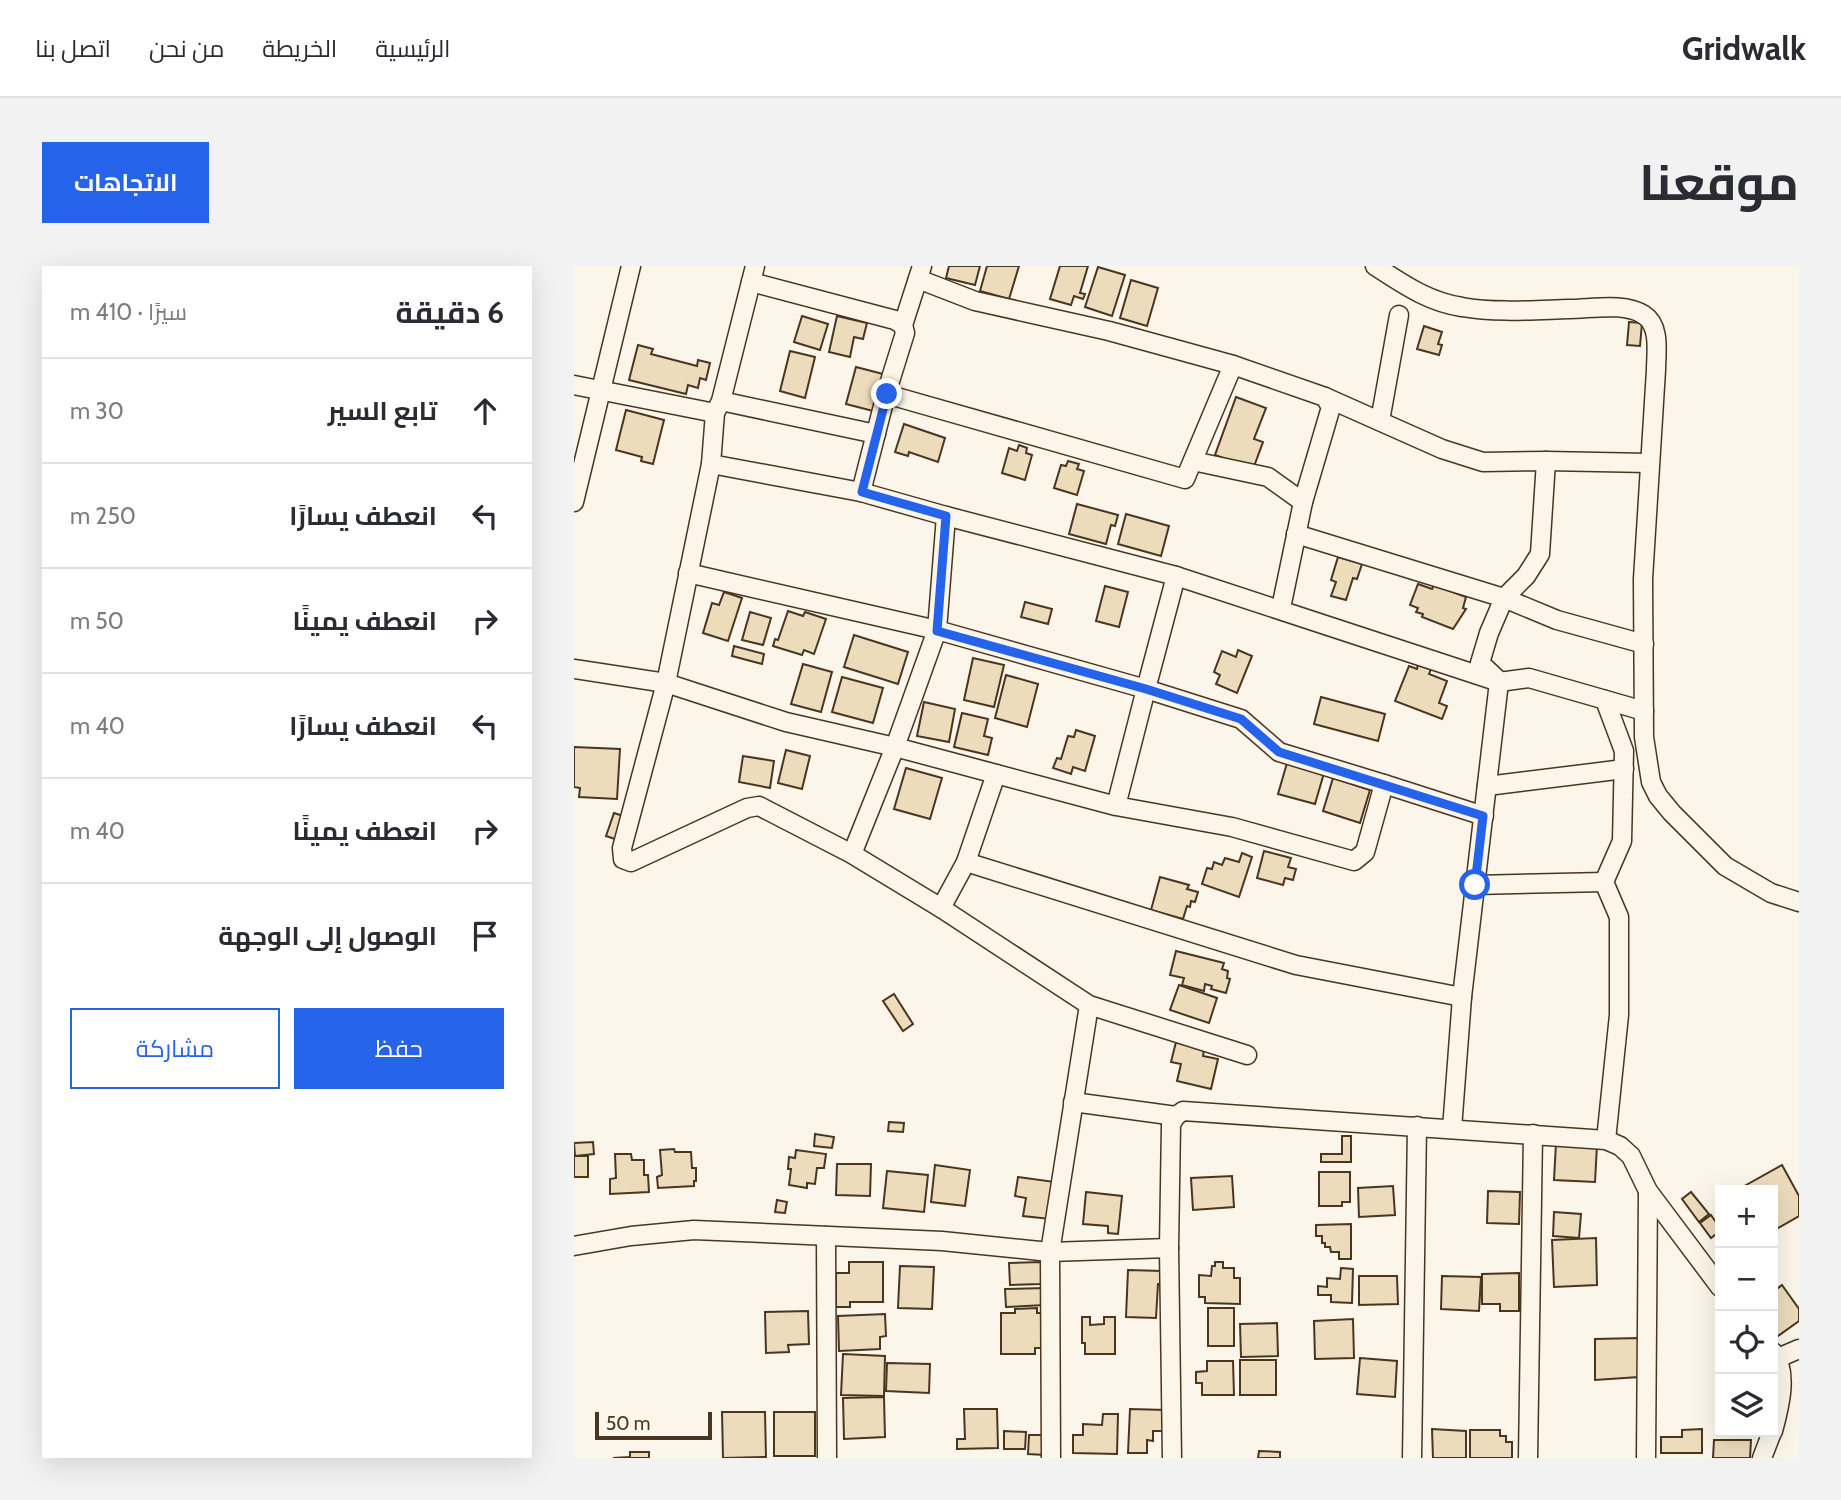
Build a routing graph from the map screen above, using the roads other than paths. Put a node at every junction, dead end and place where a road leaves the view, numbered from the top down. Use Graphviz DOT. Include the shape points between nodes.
graph roads {
  1 [pos="631,266"];
  2 [pos="1375,266"];
  3 [pos="920,272"];
  4 [pos="753,274"];
  5 [pos="1399,315"];
  6 [pos="903,325"];
  7 [pos="1233,365"];
  8 [pos="574,385"];
  9 [pos="599,390"];
  10 [pos="887,394"];
  11 [pos="1325,397"];
  12 [pos="718,407"];
  13 [pos="1380,421"];
  14 [pos="876,434"];
  15 [pos="1546,460"];
  16 [pos="1192,461"];
  17 [pos="1649,463"];
  18 [pos="711,464"];
  19 [pos="862,492"];
  20 [pos="574,502"];
  21 [pos="1303,502"];
  22 [pos="946,516"];
  23 [pos="1296,534"];
  24 [pos="688,573"];
  25 [pos="1176,576"];
  26 [pos="1504,598"];
  27 [pos="1281,608"];
  28 [pos="937,631"];
  29 [pos="1644,644"];
  30 [pos="574,669"];
  31 [pos="1499,682"];
  32 [pos="666,683"];
  33 [pos="1146,689"];
  34 [pos="1605,700"];
  35 [pos="1644,711"];
  36 [pos="895,747"];
  37 [pos="1624,769"];
  38 [pos="996,774"];
  39 [pos="1384,784"];
  40 [pos="1487,786"];
  41 [pos="1116,806"];
  42 [pos="1483,816"];
  43 [pos="852,854"];
  44 [pos="966,862"];
  45 [pos="1604,882"];
  46 [pos="1475,885"];
  47 [pos="1799,902"];
  48 [pos="941,908"];
  49 [pos="1462,997"];
  50 [pos="1089,1005"];
  51 [pos="1247,1055"];
  52 [pos="1073,1102"];
  53 [pos="1176,1116"];
  54 [pos="1417,1126"];
  55 [pos="1452,1129"];
  56 [pos="1533,1134"];
  57 [pos="1606,1140"];
  58 [pos="1648,1191"];
  59 [pos="826,1236"];
  60 [pos="574,1246"];
  61 [pos="1169,1248"];
  62 [pos="1050,1252"];
  63 [pos="1715,1280"];
  64 [pos="1799,1349"];
  65 [pos="1778,1354"];
  66 [pos="1778,1373"];
  67 [pos="1778,1413"];
  68 [pos="1771,1437"];
  69 [pos="827,1458"];
  70 [pos="1051,1458"];
  71 [pos="1172,1458"];
  72 [pos="1412,1458"];
  73 [pos="1528,1458"];
  74 [pos="1646,1458"];
  75 [pos="1762,1458"];
  1 -- 9 [label="street"];
  2 -- 17 [label="street" via="1421,296 1463,308 1615,308 1645,316 1656,337"];
  3 -- 6 [label="street"];
  3 -- 7 [label="street" via="975,301"];
  4 -- 6 [label="street"];
  4 -- 12 [label="street"];
  5 -- 13 [label="street"];
  6 -- 10 [label="street" via="905,333"];
  7 -- 11 [label="street"];
  7 -- 16 [label="street"];
  8 -- 9 [label="street"];
  9 -- 12 [label="street"];
  9 -- 20 [label="street"];
  10 -- 14 [label="street"];
  10 -- 16 [label="street" via="1185,479"];
  11 -- 13 [label="street"];
  11 -- 21 [label="street" via="1331,407"];
  12 -- 14 [label="street"];
  12 -- 18 [label="street"];
  13 -- 15 [label="street" via="1483,462"];
  14 -- 19 [label="street"];
  15 -- 17 [label="street"];
  15 -- 26 [label="street" via="1541,554"];
  16 -- 21 [label="street" via="1268,477"];
  17 -- 29 [label="street"];
  18 -- 19 [label="street"];
  18 -- 24 [label="street"];
  19 -- 22 [label="street"];
  21 -- 23 [label="street"];
  22 -- 25 [label="street"];
  22 -- 28 [label="street"];
  23 -- 26 [label="street"];
  23 -- 27 [label="street"];
  24 -- 28 [label="street"];
  24 -- 32 [label="street"];
  25 -- 27 [label="street"];
  25 -- 33 [label="street"];
  26 -- 29 [label="street" via="1557,620"];
  26 -- 31 [label="street" via="1480,663"];
  27 -- 31 [label="street"];
  28 -- 33 [label="street"];
  28 -- 36 [label="street"];
  29 -- 35 [label="street"];
  30 -- 32 [label="street"];
  31 -- 34 [label="street" via="1529,678"];
  31 -- 40 [label="street"];
  32 -- 36 [label="street" via="786,722"];
  32 -- 43 [label="street" via="622,848 623,859 631,862 759,806"];
  33 -- 39 [label="street" via="1241,719 1279,752"];
  33 -- 41 [label="street"];
  34 -- 35 [label="street"];
  34 -- 37 [label="street" via="1624,751"];
  35 -- 47 [label="street" via="1651,782 1658,796 1725,866"];
  36 -- 38 [label="street"];
  36 -- 43 [label="street"];
  37 -- 40 [label="street"];
  37 -- 45 [label="street" via="1622,841"];
  38 -- 41 [label="street"];
  38 -- 44 [label="street"];
  39 -- 41 [label="street" via="1365,852 1354,861 1232,827"];
  39 -- 42 [label="street"];
  40 -- 42 [label="street"];
  42 -- 46 [label="street"];
  43 -- 48 [label="street"];
  44 -- 48 [label="street"];
  44 -- 49 [label="street" via="1296,965"];
  45 -- 46 [label="street"];
  45 -- 57 [label="street" via="1619,917 1619,1015"];
  46 -- 49 [label="street"];
  48 -- 50 [label="street"];
  49 -- 55 [label="street"];
  50 -- 51 [label="street"];
  50 -- 52 [label="street"];
  52 -- 53 [label="street"];
  52 -- 62 [label="street"];
  53 -- 54 [label="street" via="1183,1111"];
  53 -- 61 [label="street" via="1171,1125"];
  54 -- 55 [label="street"];
  54 -- 72 [label="street"];
  55 -- 56 [label="street"];
  56 -- 57 [label="street"];
  56 -- 73 [label="street"];
  57 -- 58 [label="street" via="1631,1156"];
  58 -- 63 [label="street"];
  58 -- 74 [label="street"];
  59 -- 60 [label="street" via="694,1230"];
  59 -- 62 [label="street"];
  59 -- 69 [label="street"];
  61 -- 62 [label="street"];
  61 -- 71 [label="street"];
  62 -- 70 [label="street"];
  64 -- 65 [label="street"];
  66 -- 67 [label="street" via="1782,1398"];
  68 -- 75 [label="street"];
}
